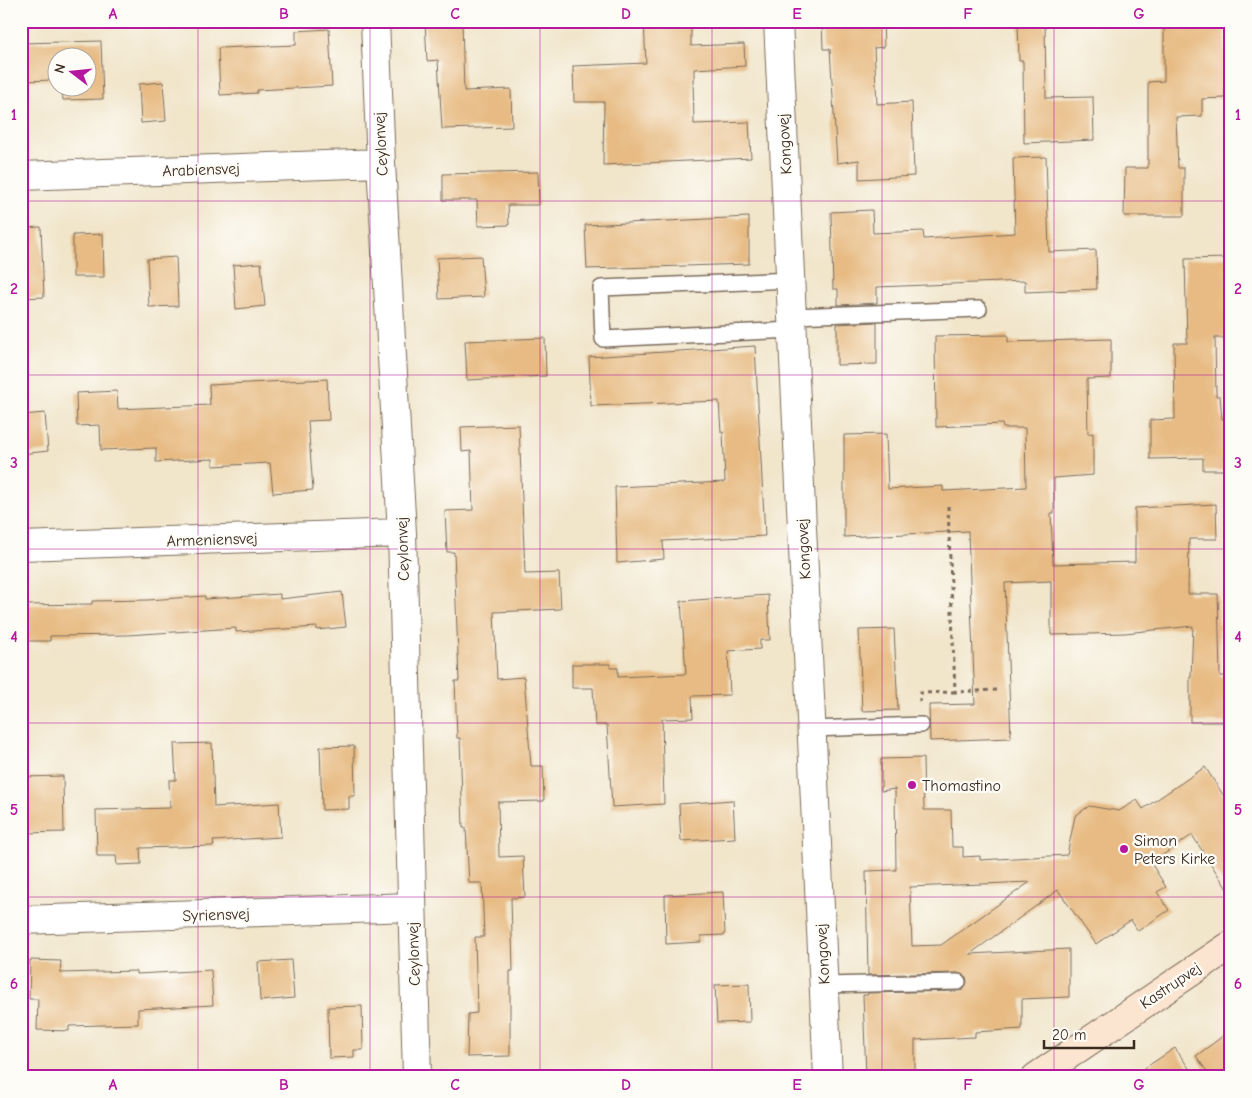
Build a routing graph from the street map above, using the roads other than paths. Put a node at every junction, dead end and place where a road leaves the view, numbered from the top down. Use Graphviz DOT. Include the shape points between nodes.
graph roads {
  1 [pos="374,21"];
  2 [pos="778,21"];
  3 [pos="381,163"];
  4 [pos="21,176"];
  5 [pos="791,280"];
  6 [pos="979,309"];
  7 [pos="793,323"];
  8 [pos="402,533"];
  9 [pos="21,546"];
  10 [pos="921,725"];
  11 [pos="812,729"];
  12 [pos="412,907"];
  13 [pos="21,920"];
  14 [pos="1231,945"];
  15 [pos="958,982"];
  16 [pos="824,985"];
  17 [pos="417,1077"];
  18 [pos="828,1077"];
  19 [pos="1036,1077"];
  1 -- 3 [label="street, Ceylonvej"];
  2 -- 5 [label="street, Kongovej"];
  3 -- 4 [label="street, Arabiensvej"];
  3 -- 8 [label="street, Ceylonvej"];
  5 -- 7 [label="street, Kongovej"];
  5 -- 7 [label="lane" via="601,288 602,339"];
  6 -- 7 [label="lane"];
  7 -- 11 [label="street, Kongovej"];
  8 -- 9 [label="street, Armeniensvej"];
  8 -- 12 [label="street, Ceylonvej"];
  10 -- 11 [label="lane"];
  11 -- 16 [label="street, Kongovej"];
  12 -- 13 [label="street, Syriensvej"];
  12 -- 17 [label="street, Ceylonvej"];
  14 -- 19 [label="street, Kastrupvej"];
  15 -- 16 [label="lane"];
  16 -- 18 [label="street, Kongovej"];
}
